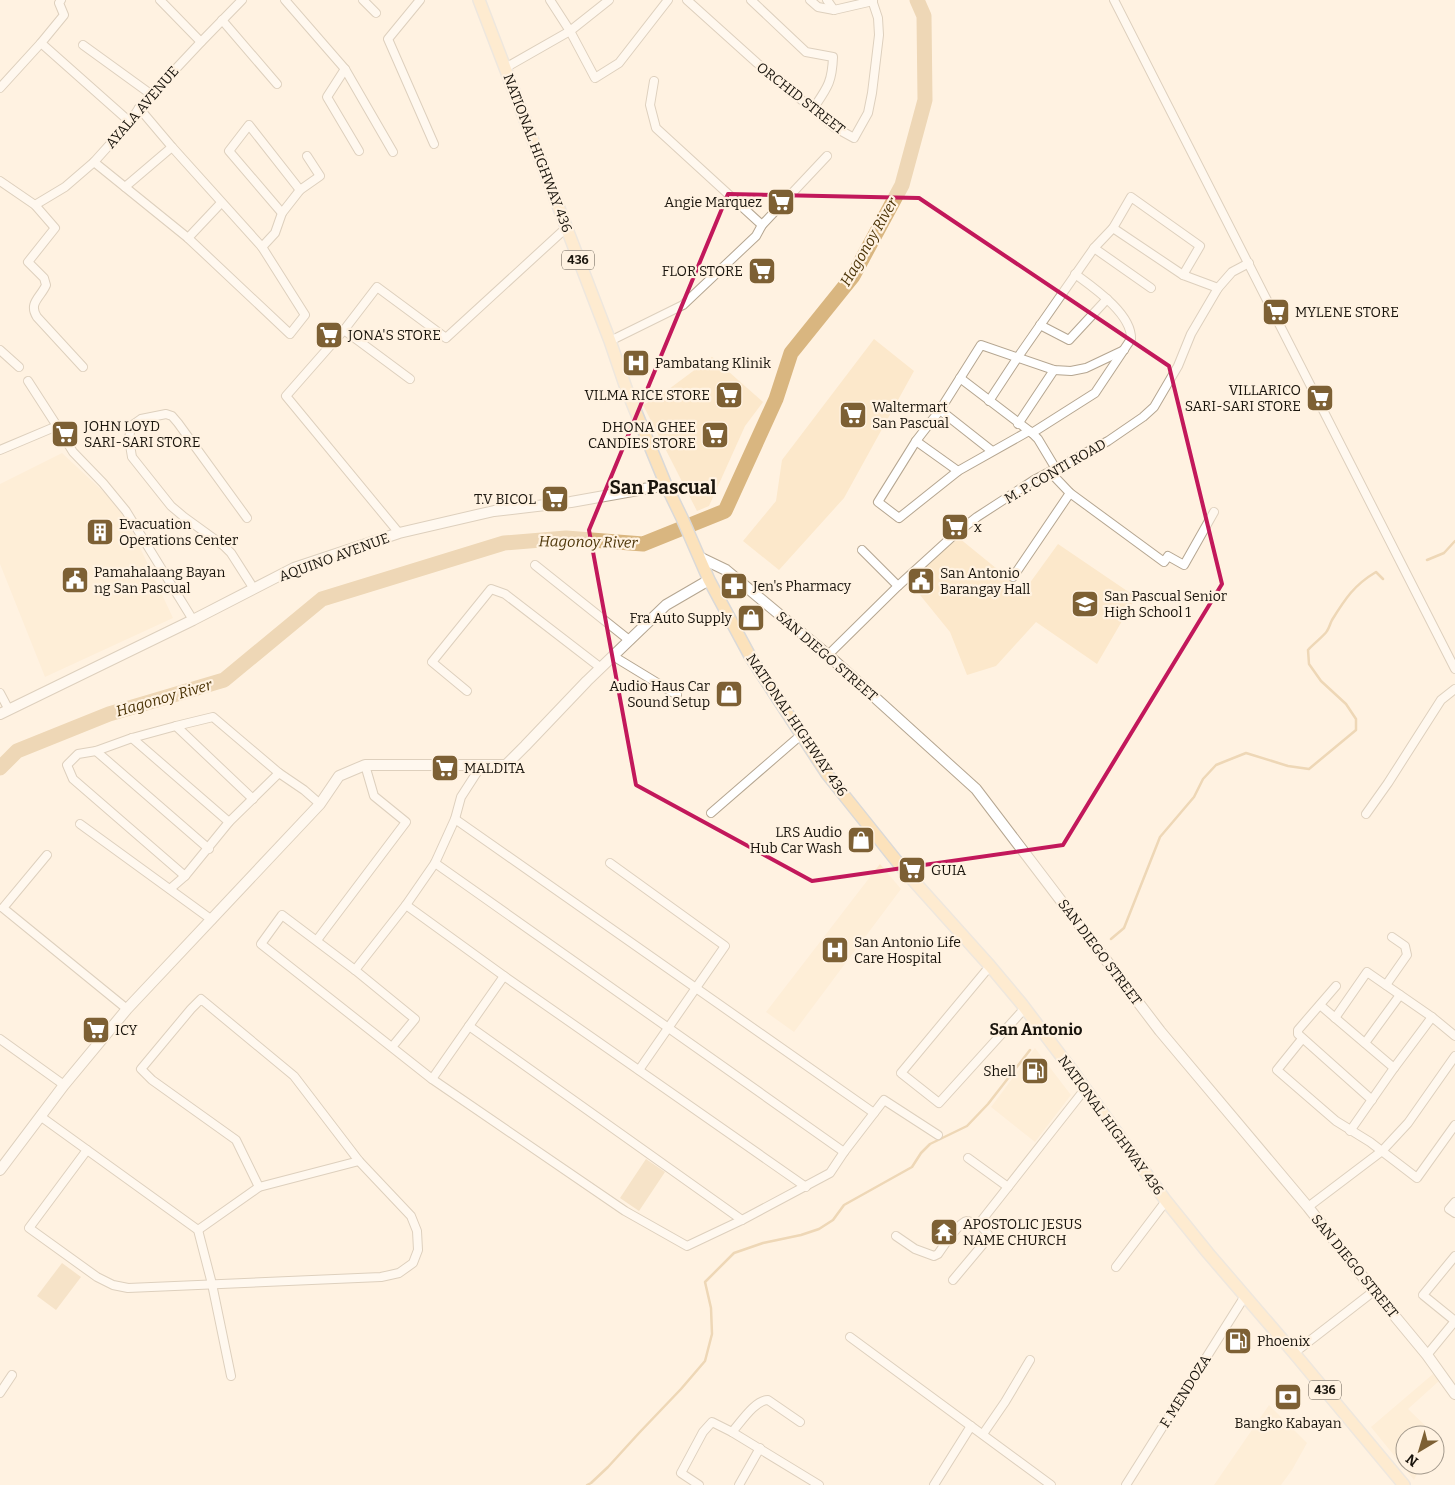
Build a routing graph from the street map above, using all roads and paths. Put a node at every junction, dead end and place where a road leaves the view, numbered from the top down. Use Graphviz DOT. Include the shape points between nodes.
graph roads {
  1 [pos="160,0"];
  2 [pos="242,0"];
  3 [pos="285,0"];
  4 [pos="363,0"];
  5 [pos="420,0"];
  6 [pos="479,0"];
  7 [pos="550,0"];
  8 [pos="609,0"];
  9 [pos="668,0"];
  10 [pos="687,0"];
  11 [pos="751,0"];
  12 [pos="810,0"];
  13 [pos="827,0"];
  14 [pos="873,0"];
  15 [pos="1114,0"];
  16 [pos="59,1"];
  17 [pos="834,10"];
  18 [pos="376,14"];
  19 [pos="222,20"];
  20 [pos="570,31"];
  21 [pos="201,42"];
  22 [pos="41,43"];
  23 [pos="83,45"];
  24 [pos="505,68"];
  25 [pos="346,69"];
  26 [pos="654,81"];
  27 [pos="277,84"];
  28 [pos="0,88"];
  29 [pos="152,95"];
  30 [pos="139,108"];
  31 [pos="813,109"];
  32 [pos="130,122"];
  33 [pos="434,144"];
  34 [pos="172,147"];
  35 [pos="360,151"];
  36 [pos="393,152"];
  37 [pos="307,156"];
  38 [pos="827,156"];
  39 [pos="94,162"];
  40 [pos="0,181"];
  41 [pos="126,187"];
  42 [pos="300,190"];
  43 [pos="221,203"];
  44 [pos="35,205"];
  45 [pos="282,213"];
  46 [pos="762,225"];
  47 [pos="566,228"];
  48 [pos="1113,228"];
  49 [pos="188,238"];
  50 [pos="262,247"];
  51 [pos="1094,248"];
  52 [pos="1249,263"];
  53 [pos="1076,274"];
  54 [pos="1183,275"];
  55 [pos="1151,288"];
  56 [pos="1218,288"];
  57 [pos="1107,298"];
  58 [pos="1040,325"];
  59 [pos="344,330"];
  60 [pos="610,341"];
  61 [pos="0,350"];
  62 [pos="1124,350"];
  63 [pos="1018,357"];
  64 [pos="19,367"];
  65 [pos="82,367"];
  66 [pos="1054,370"];
  67 [pos="960,378"];
  68 [pos="410,379"];
  69 [pos="28,381"];
  70 [pos="990,401"];
  71 [pos="940,410"];
  72 [pos="1018,424"];
  73 [pos="57,426"];
  74 [pos="1030,432"];
  75 [pos="916,441"];
  76 [pos="0,450"];
  77 [pos="992,451"];
  78 [pos="1053,470"];
  79 [pos="958,471"];
  80 [pos="666,485"];
  81 [pos="1070,493"];
  82 [pos="1214,512"];
  83 [pos="246,518"];
  84 [pos="399,533"];
  85 [pos="862,550"];
  86 [pos="699,557"];
  87 [pos="535,565"];
  88 [pos="1013,577"];
  89 [pos="709,580"];
  90 [pos="898,586"];
  91 [pos="254,589"];
  92 [pos="194,620"];
  93 [pos="629,640"];
  94 [pos="828,655"];
  95 [pos="613,656"];
  96 [pos="601,668"];
  97 [pos="1455,669"];
  98 [pos="1455,690"];
  99 [pos="467,691"];
  100 [pos="0,693"];
  101 [pos="677,695"];
  102 [pos="5,712"];
  103 [pos="176,726"];
  104 [pos="802,735"];
  105 [pos="132,738"];
  106 [pos="96,751"];
  107 [pos="365,765"];
  108 [pos="481,766"];
  109 [pos="279,773"];
  110 [pos="253,799"];
  111 [pos="320,804"];
  112 [pos="711,813"];
  113 [pos="1366,814"];
  114 [pos="455,819"];
  115 [pos="229,822"];
  116 [pos="80,824"];
  117 [pos="208,848"];
  118 [pos="47,855"];
  119 [pos="610,862"];
  120 [pos="435,863"];
  121 [pos="185,876"];
  122 [pos="170,889"];
  123 [pos="406,905"];
  124 [pos="212,920"];
  125 [pos="1392,937"];
  126 [pos="317,940"];
  127 [pos="990,966"];
  128 [pos="356,970"];
  129 [pos="504,976"];
  130 [pos="1386,985"];
  131 [pos="1336,986"];
  132 [pos="696,989"];
  133 [pos="1400,995"];
  134 [pos="1320,1004"];
  135 [pos="1025,1008"];
  136 [pos="127,1009"];
  137 [pos="1432,1017"];
  138 [pos="1336,1018"];
  139 [pos="469,1026"];
  140 [pos="668,1029"];
  141 [pos="1455,1036"];
  142 [pos="0,1038"];
  143 [pos="1302,1039"];
  144 [pos="1365,1043"];
  145 [pos="392,1047"];
  146 [pos="1455,1056"];
  147 [pos="1394,1068"];
  148 [pos="639,1070"];
  149 [pos="432,1079"];
  150 [pos="64,1085"];
  151 [pos="1085,1089"];
  152 [pos="1372,1100"];
  153 [pos="874,1113"];
  154 [pos="40,1116"];
  155 [pos="1455,1125"];
  156 [pos="1350,1131"];
  157 [pos="938,1135"];
  158 [pos="87,1150"];
  159 [pos="1382,1151"];
  160 [pos="844,1152"];
  161 [pos="968,1158"];
  162 [pos="359,1161"];
  163 [pos="0,1170"];
  164 [pos="259,1186"];
  165 [pos="1008,1186"];
  166 [pos="806,1187"];
  167 [pos="1166,1201"];
  168 [pos="1455,1202"];
  169 [pos="1308,1207"];
  170 [pos="1455,1213"];
  171 [pos="742,1220"];
  172 [pos="978,1224"];
  173 [pos="198,1230"];
  174 [pos="896,1236"];
  175 [pos="1455,1256"];
  176 [pos="1116,1267"];
  177 [pos="953,1280"];
  178 [pos="212,1284"];
  179 [pos="1374,1291"];
  180 [pos="1245,1296"];
  181 [pos="1455,1321"];
  182 [pos="850,1337"];
  183 [pos="1294,1353"];
  184 [pos="1427,1355"];
  185 [pos="1030,1360"];
  186 [pos="12,1375"];
  187 [pos="231,1376"];
  188 [pos="0,1392"];
  189 [pos="1455,1394"];
  190 [pos="800,1422"];
  191 [pos="971,1426"];
  192 [pos="732,1432"];
  193 [pos="983,1434"];
  194 [pos="760,1448"];
  195 [pos="698,1485"];
  196 [pos="739,1485"];
  197 [pos="819,1485"];
  198 [pos="934,1485"];
  199 [pos="1051,1485"];
  200 [pos="1126,1485"];
  201 [pos="1404,1485"];
  1 -- 21 [label="street"];
  2 -- 19 [label="street, AYALA AVENUE"];
  3 -- 25 [label="street"];
  4 -- 18 [label="street"];
  5 -- 33 [label="street" via="388,39"];
  6 -- 24 [label="main road, NATIONAL HIGHWAY 436 / 436"];
  7 -- 20 [label="street"];
  8 -- 20 [label="street"];
  9 -- 20 [label="street" via="619,62 595,78"];
  10 -- 31 [label="street, ORCHID STREET"];
  11 -- 31 [label="street" via="806,52 832,57 832,75"];
  12 -- 17 [label="street" via="818,7"];
  13 -- 17 [label="street"];
  14 -- 17 [label="street"];
  14 -- 31 [label="street, ORCHID STREET" via="879,35 872,93 868,113 854,138"];
  15 -- 52 [label="street"];
  16 -- 22 [label="street" via="64,15"];
  19 -- 21 [label="street, AYALA AVENUE"];
  19 -- 27 [label="street"];
  20 -- 24 [label="street"];
  21 -- 29 [label="street, AYALA AVENUE"];
  22 -- 28 [label="street"];
  22 -- 32 [label="street"];
  23 -- 29 [label="street"];
  24 -- 47 [label="main road, NATIONAL HIGHWAY 436 / 436"];
  25 -- 35 [label="street" via="327,97"];
  25 -- 36 [label="street"];
  26 -- 46 [label="street" via="650,105 656,128"];
  29 -- 30 [label="street, AYALA AVENUE"];
  30 -- 32 [label="street, AYALA AVENUE"];
  30 -- 34 [label="street"];
  32 -- 39 [label="street, AYALA AVENUE"];
  34 -- 41 [label="street"];
  34 -- 43 [label="street"];
  37 -- 42 [label="street" via="320,176"];
  38 -- 46 [label="street"];
  39 -- 41 [label="street"];
  39 -- 44 [label="street, AYALA AVENUE"];
  40 -- 44 [label="street"];
  41 -- 49 [label="street"];
  42 -- 45 [label="street"];
  42 -- 45 [label="street" via="248,125 228,152"];
  43 -- 49 [label="street"];
  43 -- 50 [label="street"];
  44 -- 65 [label="street" via="55,228 28,262 44,278 46,285 33,310"];
  45 -- 50 [label="street" via="275,233"];
  46 -- 60 [label="street" via="756,236 683,305"];
  47 -- 59 [label="street" via="446,338 377,287"];
  47 -- 60 [label="main road, NATIONAL HIGHWAY 436 / 436"];
  48 -- 51 [label="street"];
  48 -- 54 [label="street"];
  48 -- 54 [label="street" via="1132,197 1200,246"];
  49 -- 50 [label="street" via="290,334 304,314"];
  51 -- 53 [label="street"];
  51 -- 55 [label="street"];
  52 -- 56 [label="street, M. P. CONTI ROAD" via="1232,272"];
  52 -- 97 [label="street"];
  53 -- 57 [label="street"];
  53 -- 58 [label="street"];
  54 -- 56 [label="street"];
  56 -- 78 [label="street, M. P. CONTI ROAD" via="1154,407 1108,441"];
  57 -- 58 [label="street" via="1069,340"];
  57 -- 62 [label="street" via="1132,332"];
  58 -- 63 [label="street"];
  59 -- 68 [label="street"];
  59 -- 84 [label="street" via="286,396"];
  60 -- 80 [label="main road, NATIONAL HIGHWAY 436 / 436"];
  61 -- 64 [label="street"];
  62 -- 66 [label="street" via="1086,368"];
  62 -- 74 [label="street" via="1095,393"];
  63 -- 66 [label="street"];
  63 -- 67 [label="street" via="981,345"];
  63 -- 70 [label="street"];
  66 -- 72 [label="street"];
  67 -- 70 [label="street"];
  67 -- 71 [label="street"];
  69 -- 73 [label="street"];
  70 -- 72 [label="street"];
  71 -- 75 [label="street"];
  71 -- 77 [label="street"];
  72 -- 74 [label="street"];
  73 -- 76 [label="street"];
  73 -- 92 [label="street" via="73,452 126,511"];
  74 -- 77 [label="street"];
  74 -- 78 [label="street" via="1038,439"];
  75 -- 79 [label="street"];
  75 -- 79 [label="street" via="878,502 899,518"];
  77 -- 79 [label="street"];
  78 -- 81 [label="street"];
  78 -- 90 [label="street, M. P. CONTI ROAD" via="977,518"];
  80 -- 84 [label="street, AQUINO AVENUE" via="571,502 494,511"];
  80 -- 86 [label="main road, NATIONAL HIGHWAY 436 / 436"];
  81 -- 82 [label="street" via="1164,562 1168,556 1184,565"];
  81 -- 88 [label="street"];
  83 -- 91 [label="street" via="172,416 166,414 141,419 132,426 129,440 132,457 171,506 231,553"];
  84 -- 91 [label="street, AQUINO AVENUE" via="294,568"];
  85 -- 90 [label="street"];
  86 -- 89 [label="main road, NATIONAL HIGHWAY 436 / 436"];
  86 -- 94 [label="street, SAN DIEGO STREET" via="726,570"];
  87 -- 93 [label="street"];
  89 -- 93 [label="street" via="666,605"];
  89 -- 104 [label="main road, NATIONAL HIGHWAY 436 / 436" via="750,656"];
  90 -- 94 [label="street, M. P. CONTI ROAD"];
  91 -- 92 [label="street, AQUINO AVENUE"];
  92 -- 102 [label="street, AQUINO AVENUE"];
  93 -- 95 [label="street"];
  94 -- 169 [label="street, SAN DIEGO STREET" via="976,789 1160,1031"];
  95 -- 96 [label="street"];
  95 -- 101 [label="street"];
  96 -- 99 [label="street" via="505,594 491,589 432,662"];
  96 -- 108 [label="street" via="506,765"];
  98 -- 113 [label="street" via="1441,700"];
  100 -- 102 [label="street"];
  103 -- 105 [label="street"];
  103 -- 109 [label="street" via="212,717"];
  103 -- 110 [label="street"];
  104 -- 112 [label="street"];
  104 -- 127 [label="main road, NATIONAL HIGHWAY 436 / 436" via="827,774 903,869"];
  105 -- 106 [label="street"];
  105 -- 115 [label="street"];
  106 -- 117 [label="street"];
  106 -- 121 [label="street" via="78,754 67,765 73,779"];
  107 -- 108 [label="street"];
  107 -- 111 [label="street" via="339,776"];
  107 -- 126 [label="street" via="374,796 406,822"];
  108 -- 114 [label="street" via="461,797"];
  109 -- 110 [label="street"];
  109 -- 111 [label="street"];
  110 -- 115 [label="street"];
  111 -- 124 [label="street"];
  114 -- 120 [label="street"];
  114 -- 132 [label="street"];
  115 -- 117 [label="street"];
  116 -- 122 [label="street"];
  117 -- 121 [label="street"];
  118 -- 136 [label="street" via="3,908"];
  119 -- 132 [label="street" via="725,946"];
  120 -- 123 [label="street"];
  120 -- 140 [label="street"];
  121 -- 122 [label="street"];
  122 -- 124 [label="street"];
  123 -- 128 [label="street"];
  123 -- 129 [label="street"];
  124 -- 136 [label="street"];
  125 -- 130 [label="street" via="1405,946 1407,955"];
  126 -- 128 [label="street"];
  126 -- 145 [label="street" via="282,915 261,944"];
  127 -- 135 [label="main road, NATIONAL HIGHWAY 436 / 436"];
  127 -- 135 [label="street" via="901,1073 939,1103"];
  128 -- 145 [label="street" via="415,1019"];
  129 -- 139 [label="street"];
  129 -- 148 [label="street"];
  130 -- 133 [label="street"];
  130 -- 138 [label="street" via="1367,972"];
  131 -- 134 [label="street"];
  132 -- 140 [label="street"];
  132 -- 153 [label="street"];
  133 -- 137 [label="street"];
  133 -- 144 [label="street"];
  134 -- 138 [label="street"];
  134 -- 143 [label="street" via="1298,1030"];
  135 -- 151 [label="main road, NATIONAL HIGHWAY 436 / 436"];
  136 -- 150 [label="street"];
  137 -- 141 [label="street"];
  137 -- 147 [label="street"];
  138 -- 144 [label="street"];
  139 -- 149 [label="street"];
  139 -- 171 [label="street"];
  140 -- 148 [label="street"];
  140 -- 160 [label="street"];
  142 -- 150 [label="street"];
  143 -- 152 [label="street"];
  143 -- 156 [label="street" via="1277,1070"];
  144 -- 147 [label="street"];
  145 -- 149 [label="street"];
  146 -- 159 [label="street" via="1408,1122"];
  147 -- 152 [label="street"];
  148 -- 166 [label="street"];
  149 -- 171 [label="street" via="625,1211 687,1246"];
  150 -- 154 [label="street"];
  151 -- 165 [label="street"];
  151 -- 167 [label="main road, NATIONAL HIGHWAY 436 / 436"];
  152 -- 156 [label="street"];
  153 -- 157 [label="street" via="884,1100"];
  153 -- 160 [label="street"];
  154 -- 158 [label="street"];
  154 -- 163 [label="street"];
  155 -- 159 [label="street" via="1417,1178"];
  156 -- 159 [label="street"];
  158 -- 173 [label="street"];
  158 -- 178 [label="street" via="29,1228 113,1285 128,1288"];
  159 -- 169 [label="street"];
  160 -- 166 [label="street" via="830,1173"];
  161 -- 165 [label="street"];
  162 -- 164 [label="street"];
  162 -- 164 [label="street" via="294,1076 201,999 142,1069 152,1080 236,1140"];
  162 -- 178 [label="street" via="411,1216 417,1231 418,1250 413,1263 399,1273 382,1277"];
  164 -- 173 [label="street"];
  165 -- 172 [label="street"];
  166 -- 171 [label="street"];
  167 -- 176 [label="street"];
  167 -- 180 [label="main road, NATIONAL HIGHWAY 436 / 436"];
  168 -- 170 [label="street" via="1449,1209"];
  169 -- 179 [label="street, SAN DIEGO STREET"];
  172 -- 174 [label="street" via="965,1222 934,1256 915,1249"];
  172 -- 177 [label="street" via="989,1237"];
  173 -- 178 [label="street"];
  175 -- 181 [label="street" via="1423,1295"];
  178 -- 187 [label="street"];
  179 -- 183 [label="street"];
  179 -- 184 [label="street, SAN DIEGO STREET"];
  180 -- 183 [label="main road, NATIONAL HIGHWAY 436 / 436"];
  180 -- 200 [label="street, F. MENDOZA"];
  181 -- 184 [label="street"];
  182 -- 191 [label="street"];
  183 -- 201 [label="main road, NATIONAL HIGHWAY 436 / 436"];
  184 -- 189 [label="street, SAN DIEGO STREET"];
  185 -- 193 [label="street"];
  186 -- 188 [label="street"];
  190 -- 192 [label="street" via="765,1400 757,1403"];
  191 -- 193 [label="street"];
  191 -- 198 [label="street"];
  192 -- 194 [label="street"];
  192 -- 195 [label="street" via="712,1422 703,1432 681,1473"];
  193 -- 199 [label="street"];
  194 -- 196 [label="street"];
  194 -- 197 [label="street"];
}
